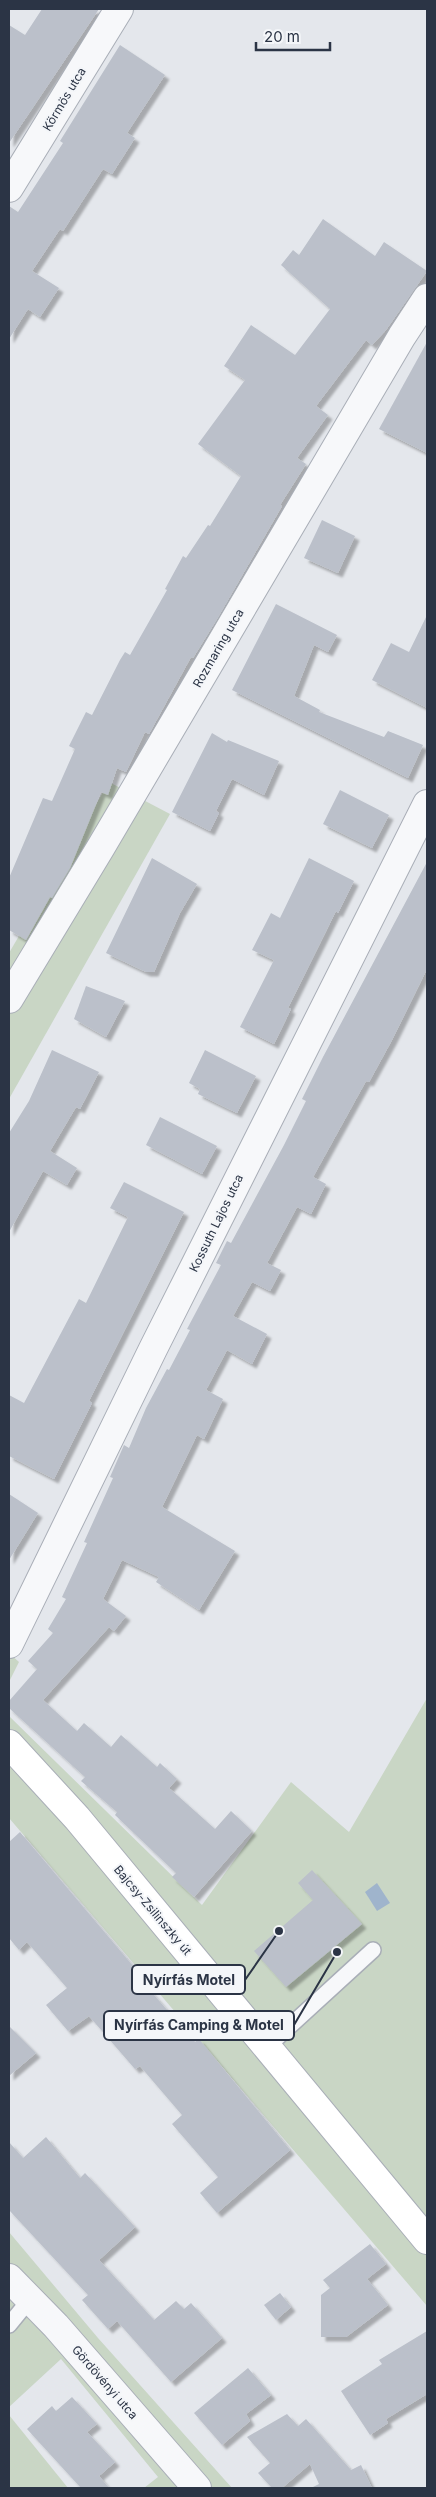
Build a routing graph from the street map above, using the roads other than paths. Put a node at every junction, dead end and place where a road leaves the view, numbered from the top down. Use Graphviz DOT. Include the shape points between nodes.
graph roads {
  1 [pos="119,9"];
  2 [pos="9,188"];
  3 [pos="427,298"];
  4 [pos="427,804"];
  5 [pos="9,999"];
  6 [pos="9,1644"];
  7 [pos="9,1744"];
  8 [pos="373,1950"];
  9 [pos="267,2047"];
  10 [pos="427,2240"];
  11 [pos="9,2278"];
  12 [pos="31,2298"];
  13 [pos="9,2325"];
  14 [pos="197,2488"];
  1 -- 2 [label="street, Körmös utca"];
  3 -- 5 [label="street, Rozmaring utca"];
  4 -- 6 [label="street, Kossuth Lajos utca" via="153,1349"];
  7 -- 9 [label="main road, Bajcsy-Zsilinszky út" via="77,1818"];
  8 -- 9 [label="lane"];
  9 -- 10 [label="main road, Bajcsy-Zsilinszky út"];
  11 -- 12 [label="street, Gördövényi utca"];
  12 -- 13 [label="lane"];
  12 -- 14 [label="street, Gördövényi utca"];
}
